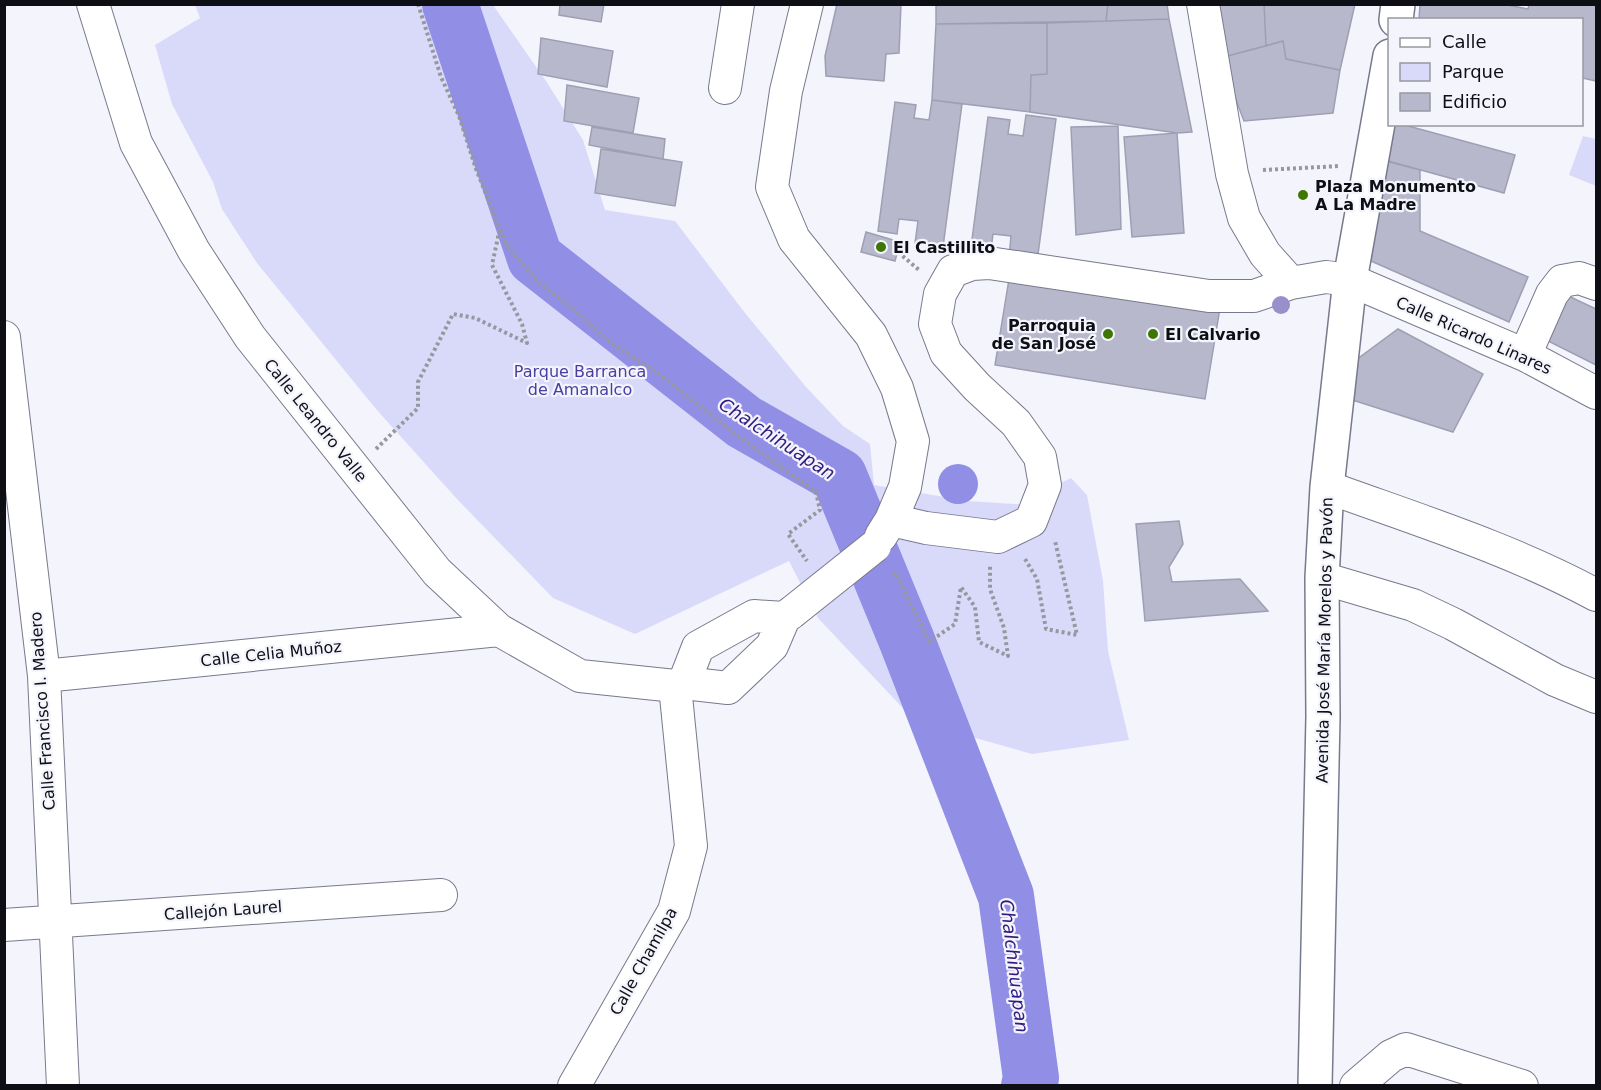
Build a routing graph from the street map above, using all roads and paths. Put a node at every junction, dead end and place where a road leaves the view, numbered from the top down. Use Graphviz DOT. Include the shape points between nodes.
graph roads {
  1 [pos="93,4"];
  2 [pos="418,4"];
  3 [pos="738,4"];
  4 [pos="807,4"];
  5 [pos="1203,4"];
  6 [pos="1388,62"];
  7 [pos="725,88"];
  8 [pos="1370,165"];
  9 [pos="1232,171"];
  10 [pos="500,228"];
  11 [pos="1350,280"];
  12 [pos="1291,283"];
  13 [pos="1596,284"];
  14 [pos="4,337"];
  15 [pos="1525,355"];
  16 [pos="1596,393"];
  17 [pos="356,470"];
  18 [pos="1327,487"];
  19 [pos="1042,492"];
  20 [pos="891,520"];
  21 [pos="1022,555"];
  22 [pos="990,560"];
  23 [pos="813,569"];
  24 [pos="890,576"];
  25 [pos="1322,578"];
  26 [pos="1596,595"];
  27 [pos="788,615"];
  28 [pos="499,630"];
  29 [pos="44,676"];
  30 [pos="680,684"];
  31 [pos="1596,697"];
  32 [pos="441,895"];
  33 [pos="54,922"];
  34 [pos="4,925"];
  35 [pos="63,1086"];
  36 [pos="574,1086"];
  37 [pos="1315,1086"];
  38 [pos="1356,1086"];
  39 [pos="1522,1086"];
  1 -- 17 [label="street, Calle Leandro Valle" via="136,143 194,251 250,337"];
  2 -- 10 [label="path" via="441,77"];
  3 -- 7 [label="street"];
  4 -- 20 [label="street, Calle Leandro Valle" via="786,91 772,188 794,239 871,334 897,388 913,441 905,487"];
  5 -- 9 [label="street"];
  6 -- 8 [label="main road, Avenida José María Morelos y Pavón"];
  8 -- 9 [label="path"];
  8 -- 11 [label="main road, Avenida José María Morelos y Pavón"];
  9 -- 12 [label="street" via="1244,218 1265,254"];
  10 -- 17 [label="path" via="492,266 522,324 527,343 475,318 453,314 418,382 418,408"];
  10 -- 23 [label="path" via="506,244 538,283 611,343 658,373 816,492 820,510 788,534"];
  11 -- 12 [label="street" via="1326,278"];
  11 -- 15 [label="street, Calle Ricardo Linares"];
  11 -- 18 [label="main road, Avenida José María Morelos y Pavón"];
  12 -- 19 [label="street" via="1254,296 1209,296 988,263 972,264 953,272 940,294 935,324 946,353 1016,423 1040,457 1045,485"];
  13 -- 15 [label="street" via="1580,278 1562,281 1552,294"];
  14 -- 29 [label="street, Calle Francisco I. Madero"];
  15 -- 16 [label="street, Calle Ricardo Linares"];
  17 -- 28 [label="street, Calle Leandro Valle" via="437,572"];
  18 -- 25 [label="main road, Avenida José María Morelos y Pavón"];
  18 -- 26 [label="street" via="1491,545"];
  19 -- 20 [label="street" via="1031,521 998,537"];
  19 -- 21 [label="path" via="1077,635 1046,629 1037,579"];
  20 -- 27 [label="street, Calle Leandro Valle, bridge" via="875,546"];
  22 -- 24 [label="path" via="990,589 1004,628 1008,656 979,642 975,607 962,587 955,624 928,642 896,573"];
  25 -- 31 [label="street" via="1413,605 1555,680"];
  25 -- 37 [label="main road, Avenida José María Morelos y Pavón"];
  27 -- 30 [label="street" via="754,616 698,647"];
  27 -- 30 [label="street, Calle Leandro Valle" via="772,646 728,688"];
  28 -- 29 [label="street, Calle Celia Muñoz"];
  28 -- 30 [label="street, Calle Leandro Valle" via="580,676"];
  29 -- 33 [label="street, Calle Francisco I. Madero"];
  30 -- 36 [label="street, Calle Chamilpa" via="691,846 674,911"];
  32 -- 33 [label="street, Callejón Laurel"];
  33 -- 34 [label="street, Callejón Laurel"];
  33 -- 35 [label="street, Calle Francisco I. Madero"];
  38 -- 39 [label="street" via="1390,1056 1406,1049"];
}
